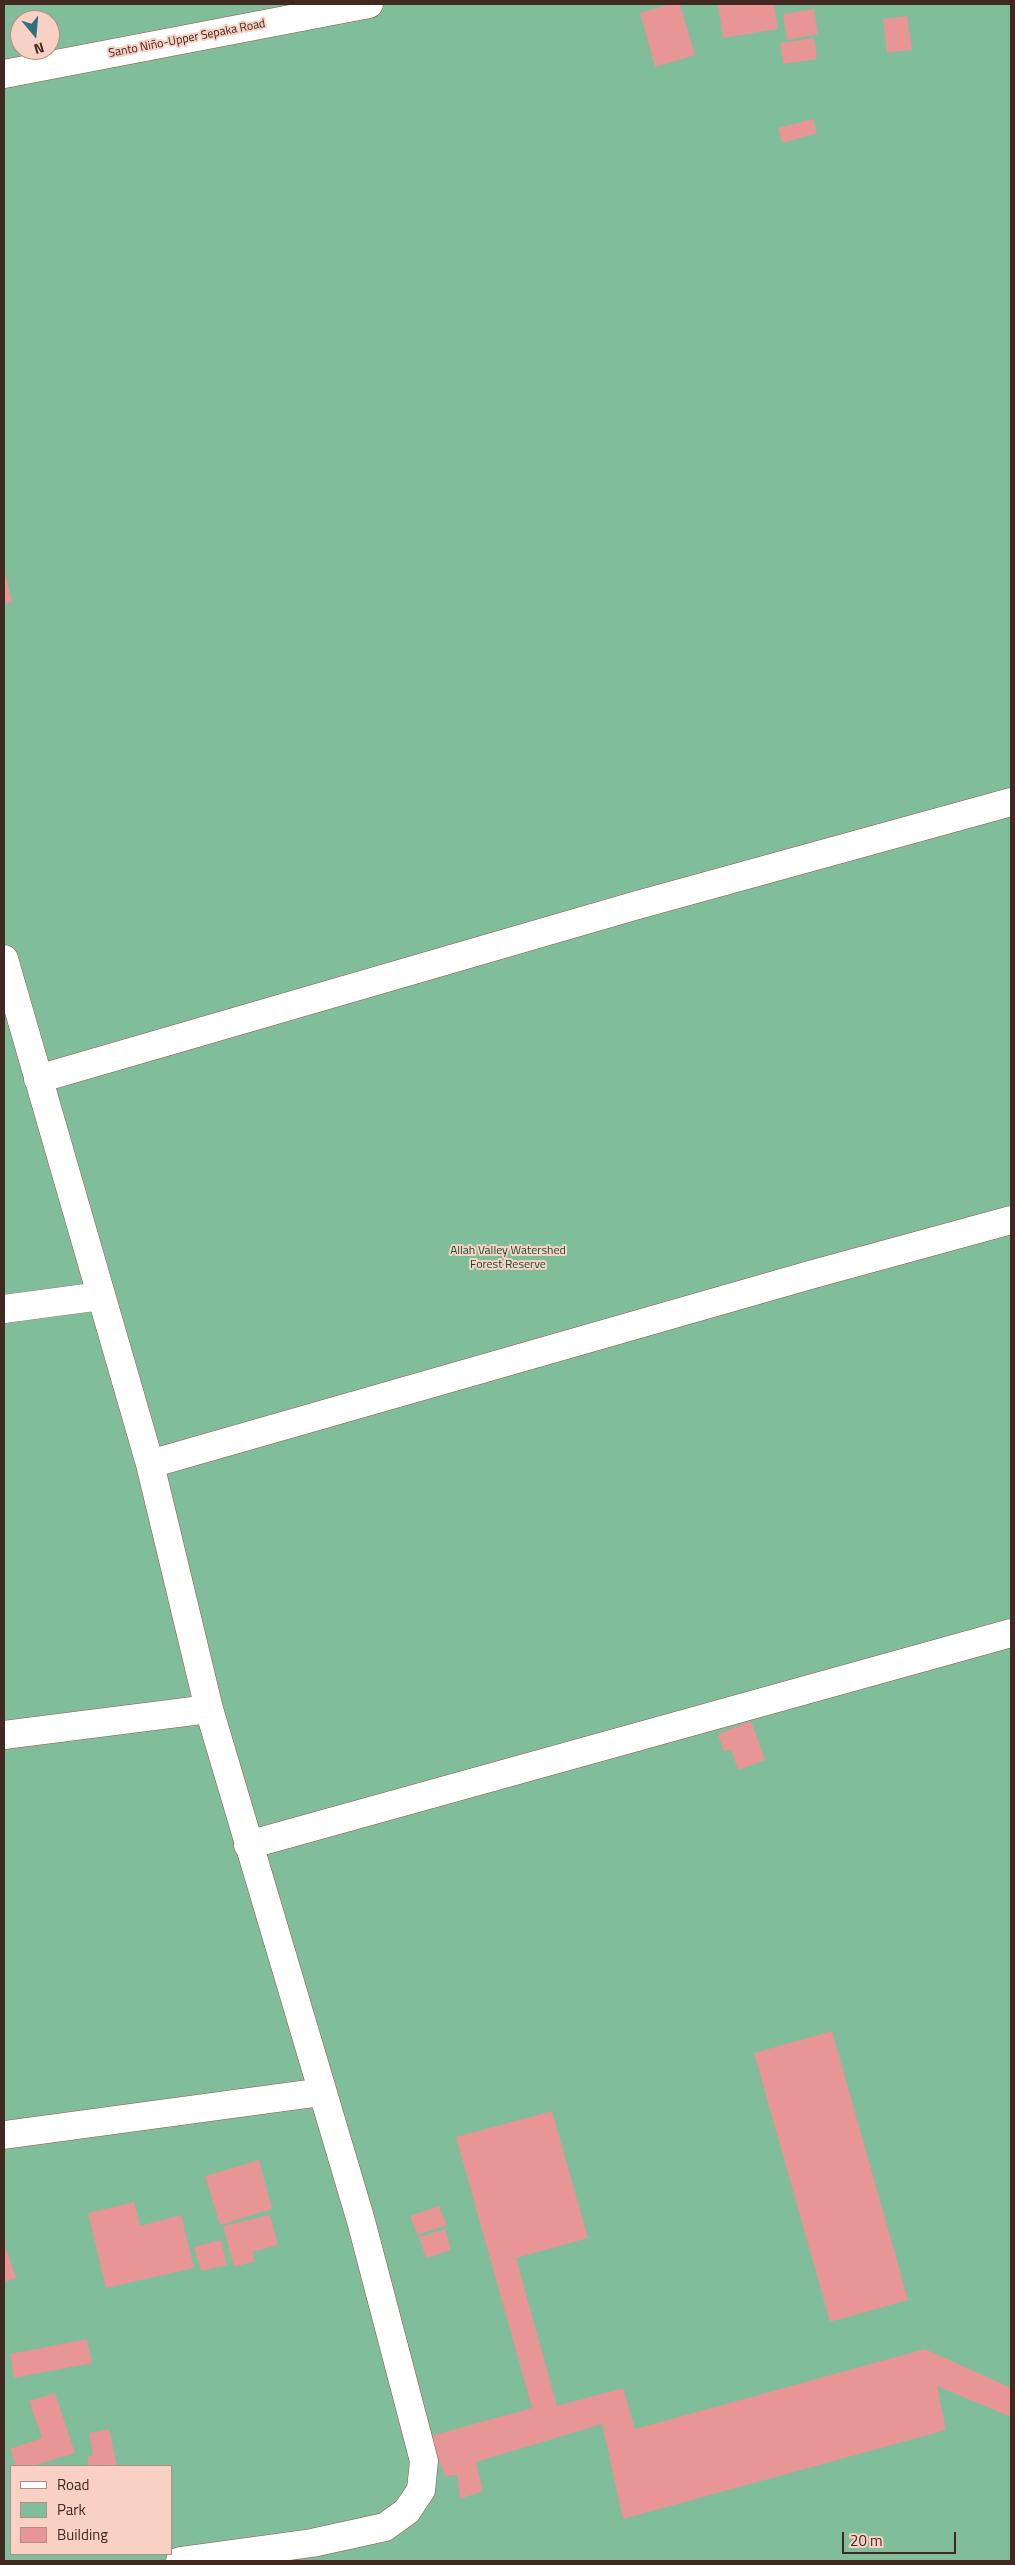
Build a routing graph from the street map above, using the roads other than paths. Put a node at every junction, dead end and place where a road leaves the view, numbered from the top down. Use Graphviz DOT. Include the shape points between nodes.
graph roads {
  1 [pos="369,4"];
  2 [pos="4,74"];
  3 [pos="1011,802"];
  4 [pos="4,958"];
  5 [pos="38,1079"];
  6 [pos="1011,1220"];
  7 [pos="101,1296"];
  8 [pos="4,1309"];
  9 [pos="150,1464"];
  10 [pos="1011,1633"];
  11 [pos="209,1709"];
  12 [pos="4,1734"];
  13 [pos="248,1845"];
  14 [pos="322,2092"];
  15 [pos="4,2135"];
  16 [pos="180,2561"];
  1 -- 2 [label="street, Santo Niño-Upper Sepaka Road"];
  3 -- 5 [label="street" via="634,906"];
  4 -- 5 [label="street"];
  5 -- 7 [label="street"];
  6 -- 9 [label="street"];
  7 -- 8 [label="street"];
  7 -- 9 [label="street"];
  9 -- 11 [label="street"];
  10 -- 13 [label="street"];
  11 -- 12 [label="street"];
  11 -- 13 [label="street"];
  13 -- 14 [label="street"];
  14 -- 15 [label="street"];
  14 -- 16 [label="street" via="361,2221 424,2461 421,2490 407,2511 385,2527 312,2543"];
}
